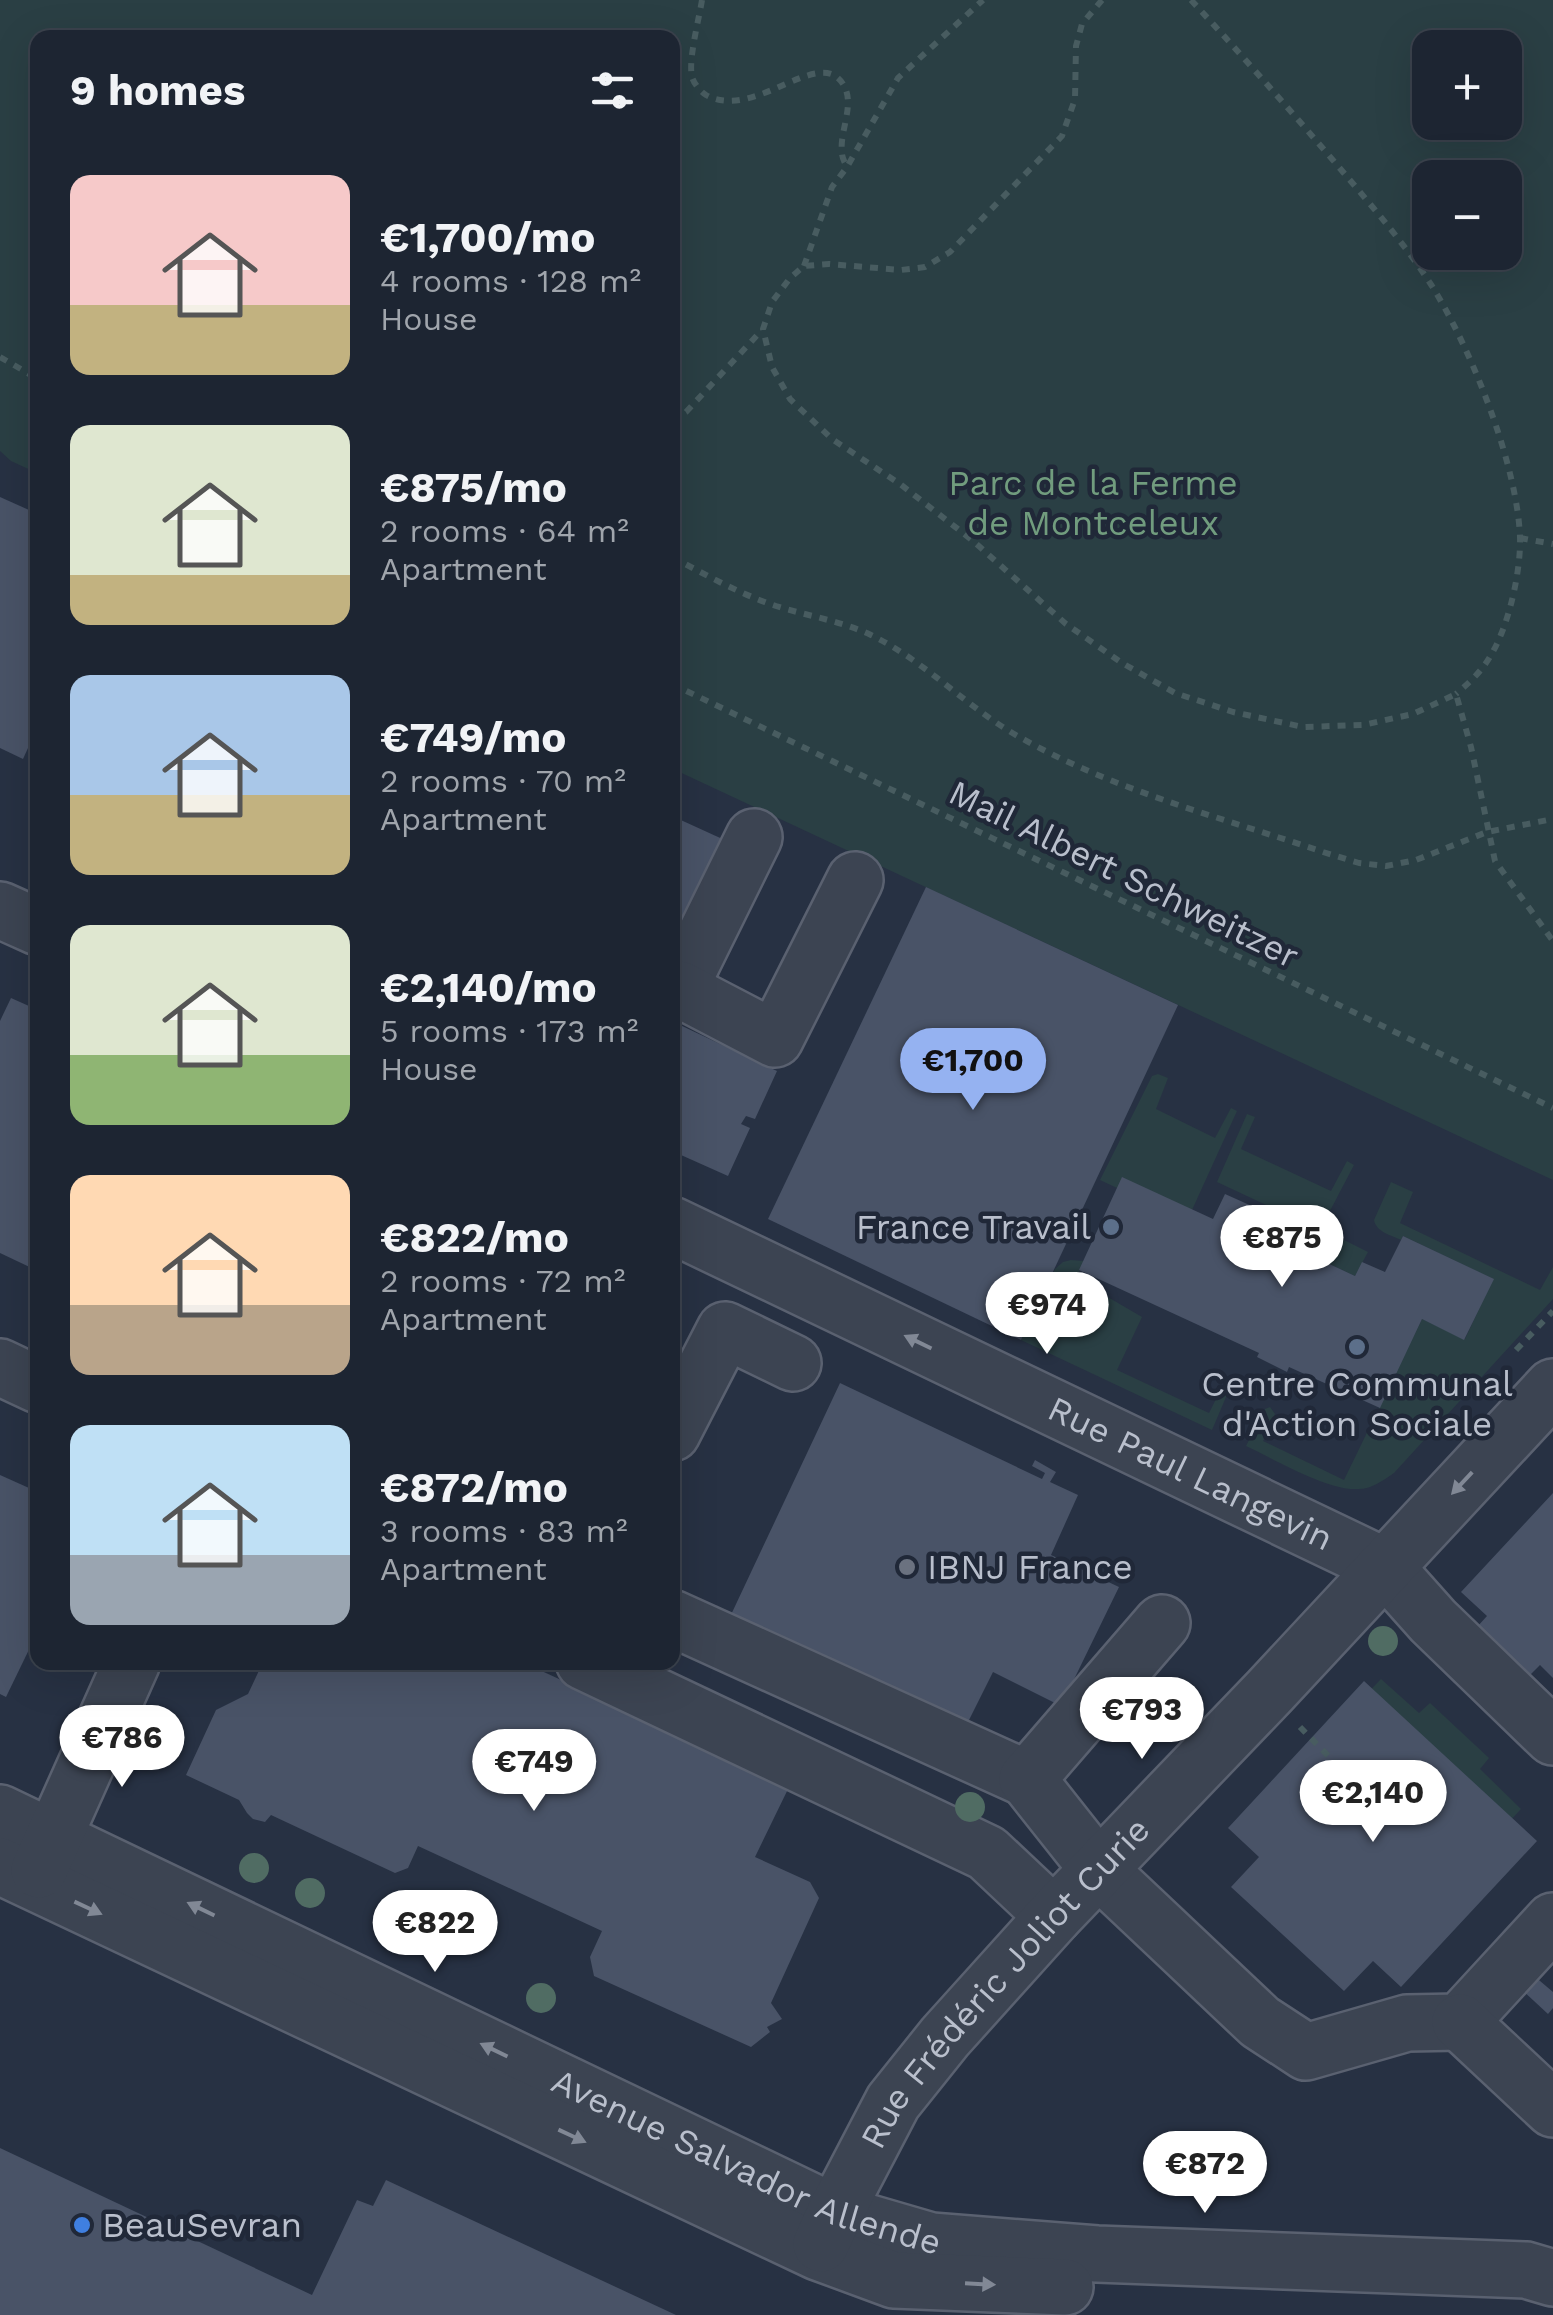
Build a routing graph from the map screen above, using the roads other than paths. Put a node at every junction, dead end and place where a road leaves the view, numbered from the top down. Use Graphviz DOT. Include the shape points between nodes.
graph roads {
  1 [pos="754,837"];
  2 [pos="855,880"];
  3 [pos="0,910"];
  4 [pos="30,923"];
  5 [pos="680,981"];
  6 [pos="680,991"];
  7 [pos="680,1229"];
  8 [pos="793,1363"];
  9 [pos="0,1367"];
  10 [pos="30,1380"];
  11 [pos="1553,1387"];
  12 [pos="680,1417"];
  13 [pos="1384,1566"];
  14 [pos="680,1622"];
  15 [pos="1162,1623"];
  16 [pos="128,1670"];
  17 [pos="601,1670"];
  18 [pos="1553,1737"];
  19 [pos="1027,1779"];
  20 [pos="0,1812"];
  21 [pos="29,1862"];
  22 [pos="1099,1870"];
  23 [pos="1054,1916"];
  24 [pos="1553,1921"];
  25 [pos="1460,2022"];
  26 [pos="1553,2109"];
  27 [pos="826,2232"];
  28 [pos="1553,2278"];
  29 [pos="898,2298"];
  30 [pos="1553,2307"];
  1 -- 5 [label="street"];
  2 -- 6 [label="street" via="776,1039"];
  3 -- 4 [label="street"];
  13 -- 7 [label="street, Rue Paul Langevin, one-way"];
  8 -- 12 [label="street" via="725,1330"];
  9 -- 10 [label="street"];
  11 -- 13 [label="street, Rue Frédéric Joliot Curie, one-way"];
  13 -- 18 [label="street"];
  13 -- 22 [label="street, Rue Frédéric Joliot Curie"];
  14 -- 19 [label="street"];
  15 -- 19 [label="street"];
  16 -- 21 [label="street"];
  17 -- 23 [label="street" via="987,1853"];
  19 -- 22 [label="street"];
  20 -- 21 [label="street, Avenue Salvador Allende"];
  21 -- 27 [label="street, Avenue Salvador Allende"];
  22 -- 23 [label="street, Rue Frédéric Joliot Curie"];
  22 -- 25 [label="street" via="1260,2022 1306,2052 1406,2024"];
  23 -- 27 [label="street, Rue Frédéric Joliot Curie" via="893,2102"];
  24 -- 25 [label="street"];
  25 -- 26 [label="street"];
  27 -- 28 [label="street, Avenue Salvador Allende" via="1097,2254 1526,2270"];
  27 -- 29 [label="street, Avenue Salvador Allende"];
  29 -- 30 [label="street, Avenue Salvador Allende, one-way" via="1131,2290 1505,2298"];
}
